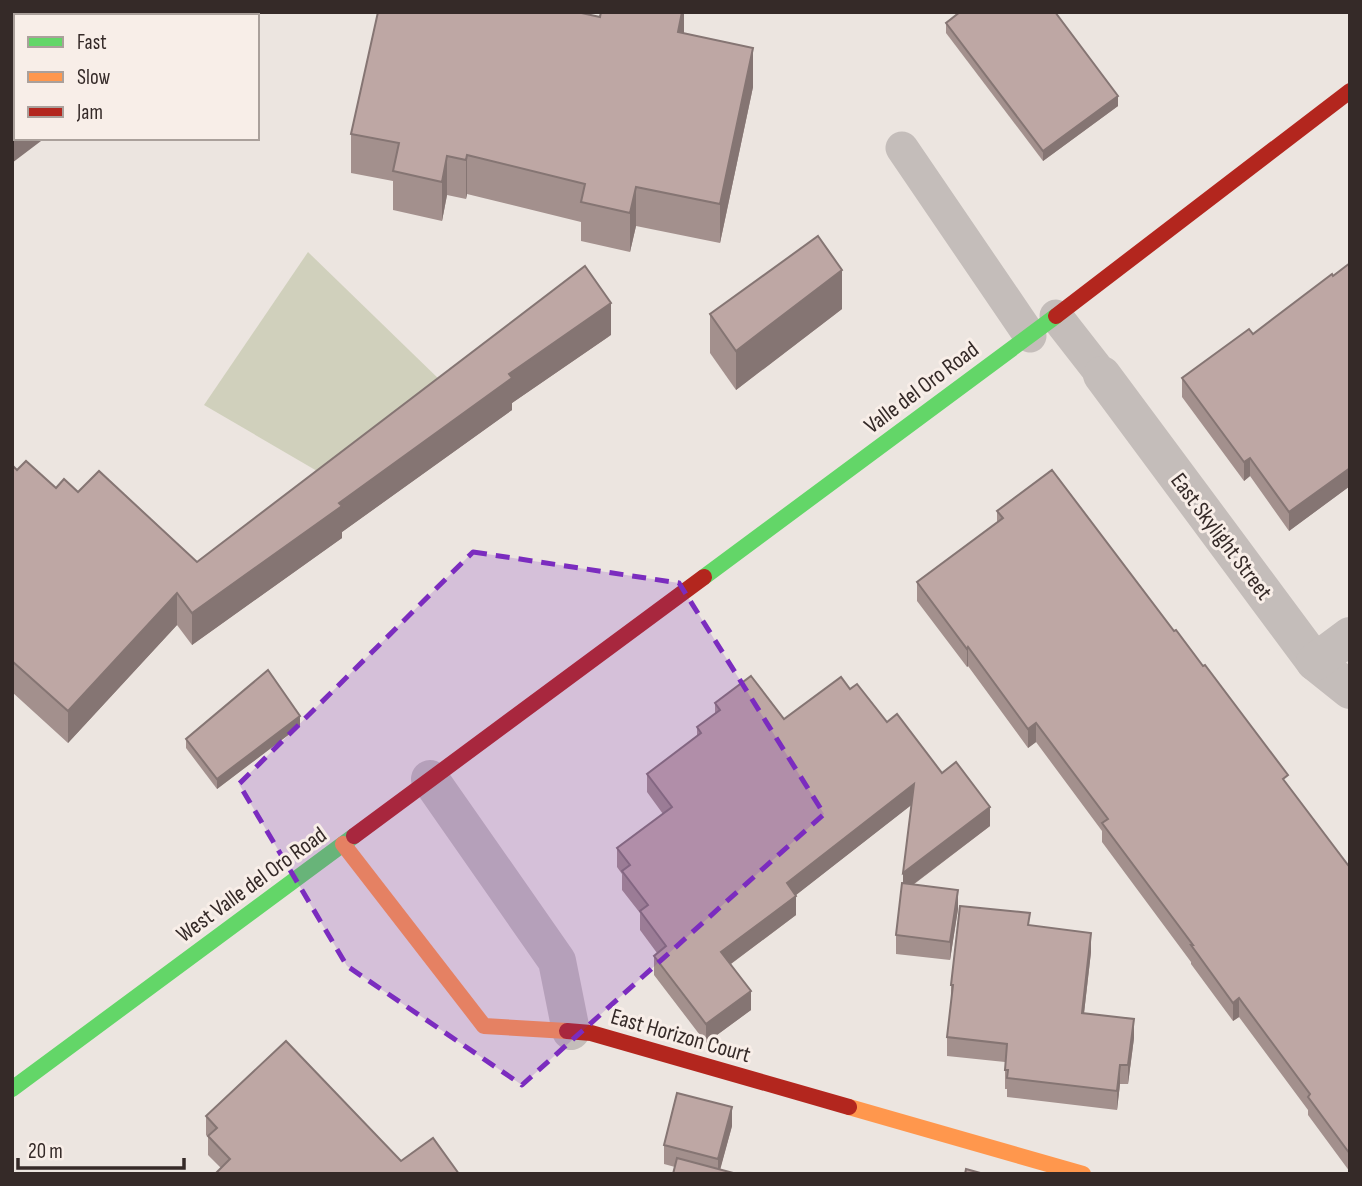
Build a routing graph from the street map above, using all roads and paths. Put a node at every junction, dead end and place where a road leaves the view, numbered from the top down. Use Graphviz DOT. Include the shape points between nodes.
graph roads {
  1 [pos="1350,91"];
  2 [pos="902,148"];
  3 [pos="1056,316"];
  4 [pos="1030,335"];
  5 [pos="1102,375"];
  6 [pos="1350,636"];
  7 [pos="1315,663"];
  8 [pos="1350,690"];
  9 [pos="516,716"];
  10 [pos="430,779"];
  11 [pos="343,844"];
  12 [pos="571,1031"];
  13 [pos="12,1089"];
  14 [pos="1083,1174"];
  1 -- 3 [label="street, Valle del Oro Road"];
  2 -- 4 [label="lane"];
  3 -- 4 [label="street, Valle del Oro Road"];
  3 -- 5 [label="lane"];
  4 -- 9 [label="street, Valle del Oro Road"];
  5 -- 7 [label="street, East Skylight Street"];
  6 -- 7 [label="street"];
  7 -- 8 [label="street, East Skylight Street"];
  9 -- 10 [label="street, West Valle del Oro Road"];
  10 -- 11 [label="street, West Valle del Oro Road"];
  10 -- 12 [label="street" via="557,961"];
  11 -- 12 [label="street, East Horizon Court" via="484,1026"];
  11 -- 13 [label="street, West Valle del Oro Road"];
  12 -- 14 [label="street, East Horizon Court"];
}
